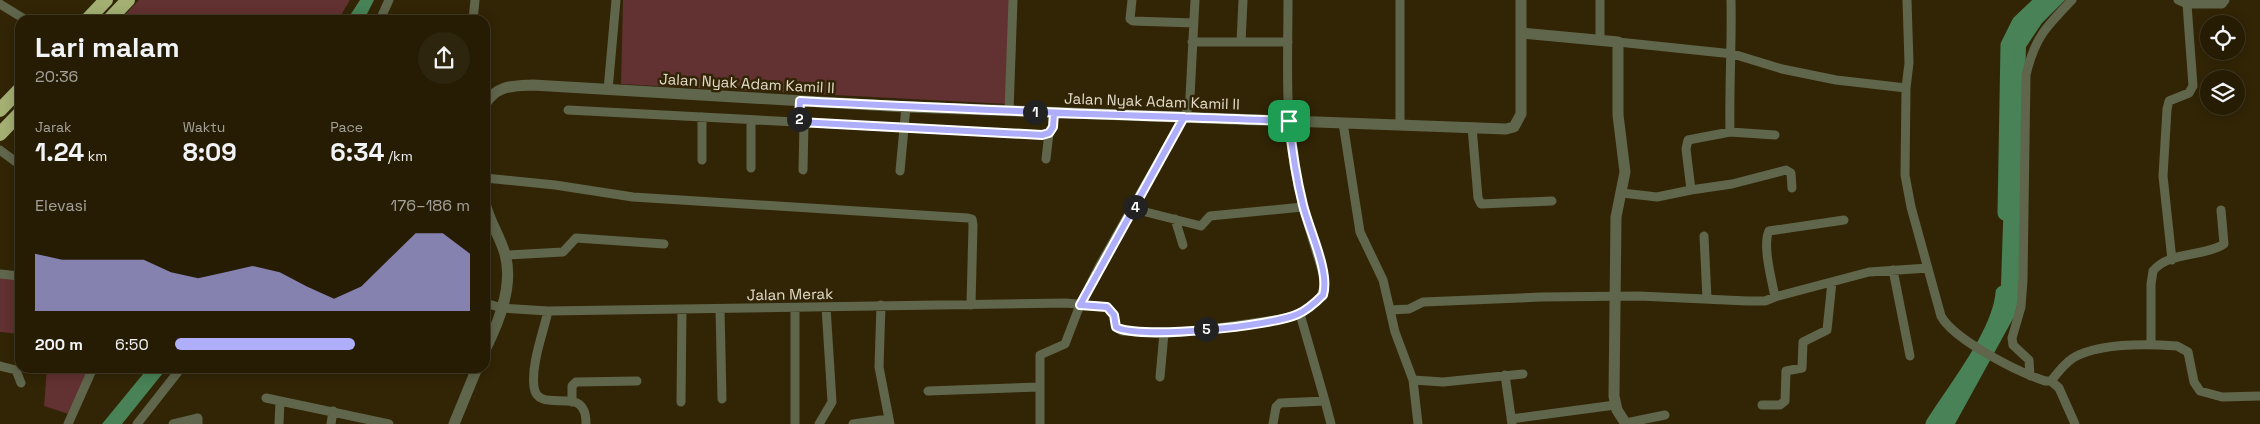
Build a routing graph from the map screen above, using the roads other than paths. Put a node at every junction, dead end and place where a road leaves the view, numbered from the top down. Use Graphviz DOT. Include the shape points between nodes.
graph roads {
  1 [pos="128,0"];
  2 [pos="390,0"];
  3 [pos="475,0"];
  4 [pos="616,0"];
  5 [pos="1013,0"];
  6 [pos="1132,0"];
  7 [pos="1195,0"];
  8 [pos="1243,0"];
  9 [pos="1288,0"];
  10 [pos="1400,0"];
  11 [pos="1521,0"];
  12 [pos="1600,0"];
  13 [pos="1731,0"];
  14 [pos="1907,0"];
  15 [pos="2072,0"];
  16 [pos="2178,0"];
  17 [pos="2224,0"];
  18 [pos="102,2"];
  19 [pos="0,4"];
  20 [pos="2188,4"];
  21 [pos="18,15"];
  22 [pos="91,15"];
  23 [pos="114,15"];
  24 [pos="382,15"];
  25 [pos="474,15"];
  26 [pos="1194,22"];
  27 [pos="1522,34"];
  28 [pos="1600,40"];
  29 [pos="1192,42"];
  30 [pos="1241,42"];
  31 [pos="1288,42"];
  32 [pos="1618,42"];
  33 [pos="1732,54"];
  34 [pos="1906,88"];
  35 [pos="608,90"];
  36 [pos="15,94"];
  37 [pos="490,95"];
  38 [pos="800,101"];
  39 [pos="906,107"];
  40 [pos="0,110"];
  41 [pos="568,110"];
  42 [pos="1009,111"];
  43 [pos="1054,113"];
  44 [pos="702,117"];
  45 [pos="1184,117"];
  46 [pos="15,118"];
  47 [pos="751,120"];
  48 [pos="1289,121"];
  49 [pos="801,123"];
  50 [pos="1343,123"];
  51 [pos="1400,124"];
  52 [pos="1472,127"];
  53 [pos="904,129"];
  54 [pos="1730,132"];
  55 [pos="1049,133"];
  56 [pos="0,134"];
  57 [pos="1775,135"];
  58 [pos="0,150"];
  59 [pos="1046,159"];
  60 [pos="702,160"];
  61 [pos="15,161"];
  62 [pos="751,168"];
  63 [pos="803,170"];
  64 [pos="900,172"];
  65 [pos="490,179"];
  66 [pos="1792,188"];
  67 [pos="1691,190"];
  68 [pos="1622,193"];
  69 [pos="1552,201"];
  70 [pos="1303,206"];
  71 [pos="1134,209"];
  72 [pos="2221,210"];
  73 [pos="1175,219"];
  74 [pos="1844,220"];
  75 [pos="490,226"];
  76 [pos="1704,236"];
  77 [pos="664,244"];
  78 [pos="1183,245"];
  79 [pos="506,255"];
  80 [pos="2172,260"];
  81 [pos="1928,268"];
  82 [pos="1893,270"];
  83 [pos="0,274"];
  84 [pos="15,276"];
  85 [pos="1832,282"];
  86 [pos="1614,297"];
  87 [pos="1775,297"];
  88 [pos="1706,299"];
  89 [pos="490,304"];
  90 [pos="881,305"];
  91 [pos="971,305"];
  92 [pos="1080,305"];
  93 [pos="826,307"];
  94 [pos="502,308"];
  95 [pos="795,308"];
  96 [pos="682,310"];
  97 [pos="720,310"];
  98 [pos="1390,310"];
  99 [pos="548,311"];
  100 [pos="1300,314"];
  101 [pos="1164,333"];
  102 [pos="490,338"];
  103 [pos="2151,345"];
  104 [pos="1910,356"];
  105 [pos="0,366"];
  106 [pos="15,370"];
  107 [pos="17,373"];
  108 [pos="90,373"];
  109 [pos="176,373"];
  110 [pos="475,373"];
  111 [pos="1523,374"];
  112 [pos="1505,375"];
  113 [pos="2030,376"];
  114 [pos="1160,377"];
  115 [pos="1413,380"];
  116 [pos="637,381"];
  117 [pos="2051,381"];
  118 [pos="21,383"];
  119 [pos="1039,387"];
  120 [pos="928,391"];
  121 [pos="2260,396"];
  122 [pos="266,398"];
  123 [pos="722,399"];
  124 [pos="280,401"];
  125 [pos="1325,401"];
  126 [pos="572,402"];
  127 [pos="681,402"];
  128 [pos="1615,405"];
  129 [pos="1762,405"];
  130 [pos="333,411"];
  131 [pos="1664,415"];
  132 [pos="889,421"];
  133 [pos="1512,422"];
  134 [pos="68,424"];
  135 [pos="137,424"];
  136 [pos="174,424"];
  137 [pos="198,424"];
  138 [pos="279,424"];
  139 [pos="331,424"];
  140 [pos="389,424"];
  141 [pos="454,424"];
  142 [pos="586,424"];
  143 [pos="795,424"];
  144 [pos="819,424"];
  145 [pos="853,424"];
  146 [pos="1040,424"];
  147 [pos="1273,424"];
  148 [pos="1331,424"];
  149 [pos="1418,424"];
  150 [pos="1626,424"];
  151 [pos="2075,424"];
  1 -- 23 [label="highway"];
  2 -- 24 [label="street"];
  3 -- 25 [label="street"];
  4 -- 35 [label="street"];
  5 -- 42 [label="street"];
  6 -- 26 [label="street" via="1130,19 1133,21"];
  7 -- 26 [label="street"];
  8 -- 30 [label="street"];
  9 -- 31 [label="street"];
  10 -- 51 [label="street"];
  11 -- 27 [label="street"];
  12 -- 28 [label="street"];
  13 -- 33 [label="street"];
  14 -- 34 [label="street" via="1909,63"];
  15 -- 113 [label="street" via="2040,35 2026,75 2023,280 2021,307 2012,338 2013,345 2028,360"];
  16 -- 20 [label="street"];
  17 -- 20 [label="street" via="2222,4"];
  18 -- 22 [label="highway"];
  19 -- 21 [label="street"];
  20 -- 80 [label="street" via="2193,86 2189,93 2169,100 2166,110 2163,176"];
  26 -- 29 [label="street"];
  27 -- 28 [label="street"];
  27 -- 52 [label="street, Jalan Nyak Adam Kamil II" via="1521,114 1514,127"];
  28 -- 32 [label="street"];
  29 -- 30 [label="street"];
  29 -- 45 [label="street" via="1190,97"];
  30 -- 31 [label="street"];
  31 -- 48 [label="street"];
  32 -- 33 [label="street"];
  32 -- 68 [label="street" via="1618,115 1625,172"];
  33 -- 34 [label="street" via="1836,80"];
  33 -- 54 [label="street"];
  34 -- 81 [label="street" via="1905,175"];
  35 -- 37 [label="street, Jalan Nyak Adam Kamil II" via="508,86"];
  35 -- 38 [label="street, Jalan Nyak Adam Kamil II"];
  36 -- 40 [label="highway"];
  38 -- 39 [label="street, Jalan Nyak Adam Kamil II"];
  38 -- 49 [label="street"];
  39 -- 42 [label="street, Jalan Nyak Adam Kamil II"];
  39 -- 53 [label="street"];
  41 -- 44 [label="street"];
  42 -- 43 [label="street, Jalan Nyak Adam Kamil II"];
  43 -- 45 [label="street, Jalan Nyak Adam Kamil II"];
  43 -- 55 [label="street"];
  44 -- 47 [label="street"];
  44 -- 60 [label="street"];
  45 -- 48 [label="street, Jalan Nyak Adam Kamil II"];
  45 -- 71 [label="street"];
  46 -- 56 [label="highway"];
  47 -- 49 [label="street"];
  47 -- 62 [label="street"];
  48 -- 50 [label="street, Jalan Nyak Adam Kamil II"];
  48 -- 70 [label="street"];
  49 -- 53 [label="street"];
  49 -- 63 [label="street"];
  50 -- 51 [label="street, Jalan Nyak Adam Kamil II"];
  50 -- 98 [label="street" via="1360,232 1383,280"];
  51 -- 52 [label="street, Jalan Nyak Adam Kamil II"];
  52 -- 69 [label="street" via="1481,204"];
  53 -- 55 [label="street"];
  53 -- 64 [label="street"];
  54 -- 57 [label="street"];
  54 -- 67 [label="street" via="1687,142"];
  55 -- 59 [label="street"];
  58 -- 61 [label="street"];
  65 -- 91 [label="street" via="633,197 972,219"];
  66 -- 67 [label="street" via="1791,173 1786,170 1732,184"];
  67 -- 68 [label="street" via="1657,197"];
  68 -- 86 [label="street" via="1616,217"];
  70 -- 73 [label="street" via="1210,216 1202,226"];
  70 -- 100 [label="street" via="1325,288 1323,295"];
  71 -- 73 [label="street"];
  71 -- 92 [label="street"];
  72 -- 80 [label="street" via="2224,244"];
  73 -- 78 [label="street"];
  74 -- 87 [label="street" via="1769,231 1769,266"];
  75 -- 79 [label="street"];
  76 -- 88 [label="street"];
  77 -- 79 [label="street" via="576,238 563,252"];
  79 -- 94 [label="street" via="508,279"];
  80 -- 103 [label="street" via="2156,267 2152,275"];
  81 -- 82 [label="street"];
  81 -- 113 [label="street" via="1945,322 1967,340"];
  82 -- 85 [label="street" via="1869,272"];
  82 -- 104 [label="street"];
  83 -- 84 [label="street"];
  85 -- 87 [label="street"];
  85 -- 129 [label="street" via="1827,330 1803,342 1802,368 1786,372 1785,401 1780,405"];
  86 -- 88 [label="street"];
  86 -- 98 [label="street" via="1423,302 1409,310"];
  86 -- 128 [label="street"];
  87 -- 88 [label="street" via="1747,302"];
  89 -- 94 [label="street, Jalan Merak"];
  90 -- 91 [label="street, Jalan Merak"];
  90 -- 93 [label="street, Jalan Merak"];
  90 -- 132 [label="street" via="879,367"];
  91 -- 92 [label="street, Jalan Merak"];
  92 -- 101 [label="street, Jalan Merak" via="1111,309 1116,327 1122,331"];
  92 -- 119 [label="street" via="1065,344 1040,356"];
  93 -- 95 [label="street, Jalan Merak"];
  93 -- 144 [label="street" via="832,402"];
  94 -- 99 [label="street, Jalan Merak"];
  94 -- 102 [label="street"];
  95 -- 97 [label="street, Jalan Merak"];
  95 -- 143 [label="street"];
  96 -- 97 [label="street, Jalan Merak"];
  96 -- 99 [label="street, Jalan Merak"];
  96 -- 127 [label="street"];
  97 -- 123 [label="street"];
  98 -- 115 [label="street"];
  99 -- 126 [label="street" via="534,389 544,400"];
  100 -- 101 [label="street"];
  100 -- 125 [label="street"];
  101 -- 114 [label="street"];
  103 -- 117 [label="street" via="2084,352 2065,364"];
  103 -- 121 [label="street" via="2187,349 2194,382 2200,391 2222,397"];
  105 -- 106 [label="street"];
  107 -- 118 [label="street"];
  108 -- 134 [label="street"];
  109 -- 135 [label="street"];
  110 -- 141 [label="street"];
  111 -- 112 [label="street"];
  112 -- 115 [label="street" via="1444,382"];
  112 -- 133 [label="street"];
  113 -- 117 [label="street"];
  115 -- 149 [label="street"];
  116 -- 126 [label="street" via="576,382 572,386"];
  117 -- 151 [label="street" via="2059,388"];
  119 -- 120 [label="street"];
  119 -- 146 [label="street"];
  122 -- 124 [label="street"];
  124 -- 130 [label="street"];
  124 -- 138 [label="street"];
  125 -- 147 [label="street" via="1280,403 1276,407"];
  125 -- 148 [label="street"];
  126 -- 142 [label="street" via="583,409"];
  128 -- 133 [label="street"];
  128 -- 150 [label="street"];
  130 -- 139 [label="street"];
  130 -- 140 [label="street"];
  131 -- 150 [label="street"];
  132 -- 145 [label="street"];
  136 -- 137 [label="street" via="198,418"];
}
